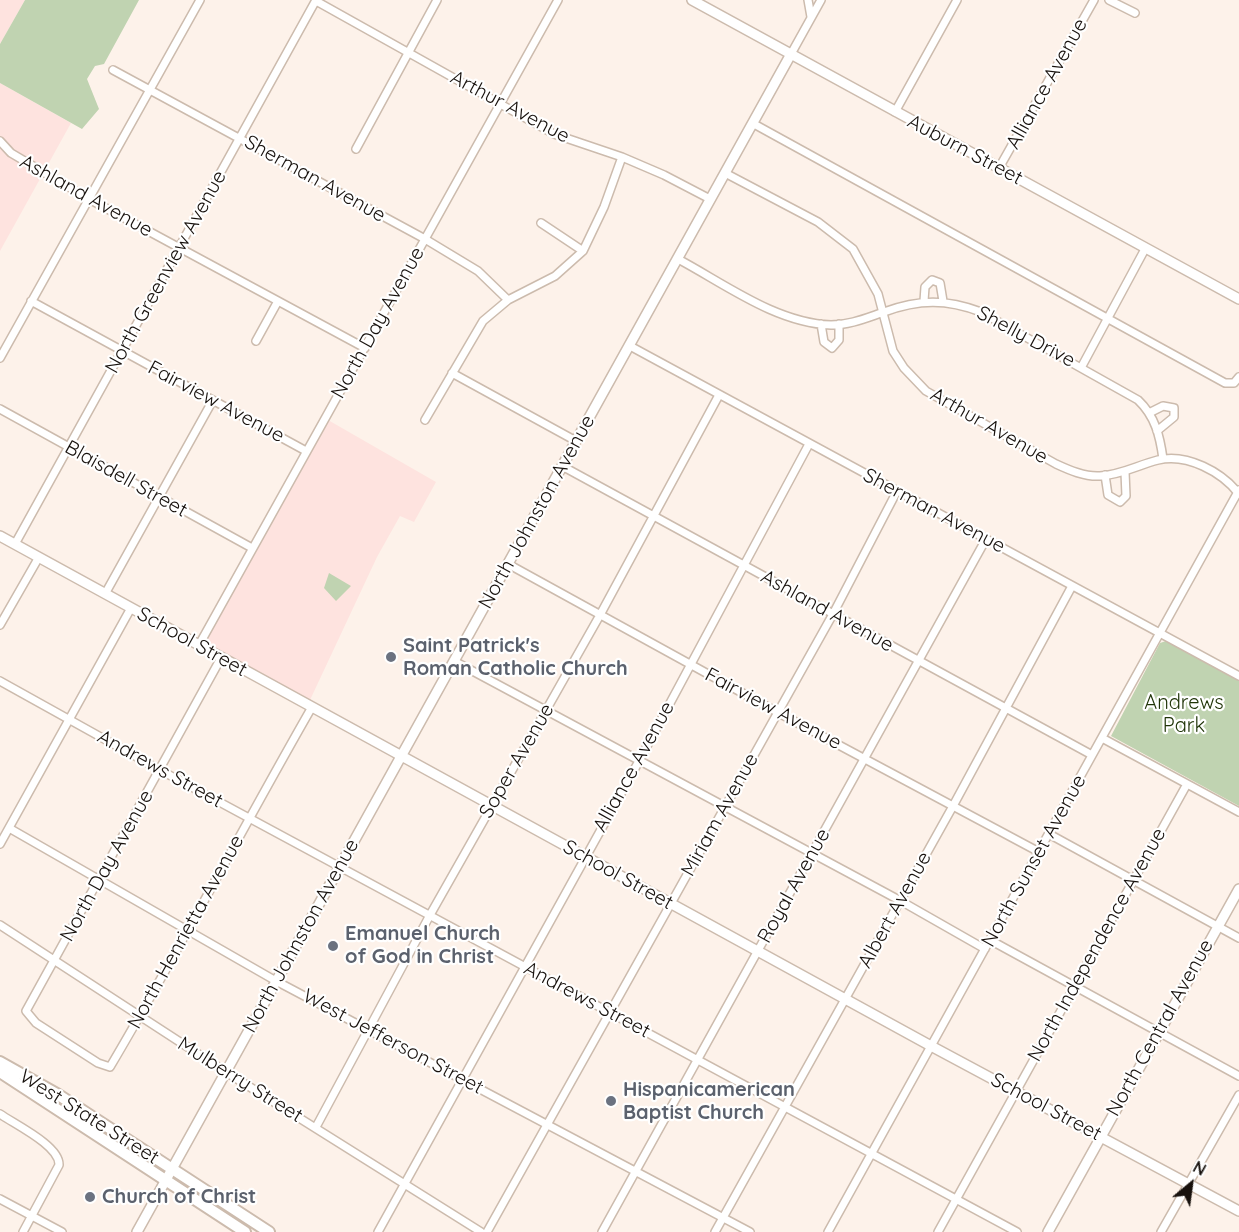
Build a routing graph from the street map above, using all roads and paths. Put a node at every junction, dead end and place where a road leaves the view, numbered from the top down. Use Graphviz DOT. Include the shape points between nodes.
graph roads {
  1 [pos="200,0"];
  2 [pos="437,0"];
  3 [pos="558,0"];
  4 [pos="692,0"];
  5 [pos="808,0"];
  6 [pos="821,0"];
  7 [pos="957,0"];
  8 [pos="1094,0"];
  9 [pos="1109,0"];
  10 [pos="316,1"];
  11 [pos="1135,13"];
  12 [pos="811,17"];
  13 [pos="407,53"];
  14 [pos="791,54"];
  15 [pos="113,70"];
  16 [pos="150,90"];
  17 [pos="500,103"];
  18 [pos="895,112"];
  19 [pos="754,124"];
  20 [pos="241,138"];
  21 [pos="0,141"];
  22 [pos="356,149"];
  23 [pos="622,157"];
  24 [pos="999,168"];
  25 [pos="725,173"];
  26 [pos="89,199"];
  27 [pos="711,200"];
  28 [pos="541,223"];
  29 [pos="425,239"];
  30 [pos="179,248"];
  31 [pos="1145,249"];
  32 [pos="583,251"];
  33 [pos="678,259"];
  34 [pos="1239,299"];
  35 [pos="508,300"];
  36 [pos="31,301"];
  37 [pos="278,301"];
  38 [pos="924,301"];
  39 [pos="943,302"];
  40 [pos="884,312"];
  41 [pos="1109,318"];
  42 [pos="821,324"];
  43 [pos="839,324"];
  44 [pos="256,341"];
  45 [pos="630,346"];
  46 [pos="366,348"];
  47 [pos="122,351"];
  48 [pos="0,358"];
  49 [pos="1082,366"];
  50 [pos="452,373"];
  51 [pos="1239,376"];
  52 [pos="719,395"];
  53 [pos="213,400"];
  54 [pos="0,409"];
  55 [pos="1149,413"];
  56 [pos="425,420"];
  57 [pos="1157,431"];
  58 [pos="576,441"];
  59 [pos="809,444"];
  60 [pos="69,447"];
  61 [pos="306,451"];
  62 [pos="1163,459"];
  63 [pos="562,466"];
  64 [pos="1125,471"];
  65 [pos="1105,475"];
  66 [pos="897,491"];
  67 [pos="1239,492"];
  68 [pos="159,497"];
  69 [pos="653,517"];
  70 [pos="0,536"];
  71 [pos="986,539"];
  72 [pos="15,544"];
  73 [pos="252,548"];
  74 [pos="39,558"];
  75 [pos="508,564"];
  76 [pos="744,566"];
  77 [pos="1072,586"];
  78 [pos="105,594"];
  79 [pos="131,608"];
  80 [pos="833,614"];
  81 [pos="600,615"];
  82 [pos="0,626"];
  83 [pos="1159,634"];
  84 [pos="199,645"];
  85 [pos="221,658"];
  86 [pos="454,661"];
  87 [pos="919,662"];
  88 [pos="691,664"];
  89 [pos="1239,676"];
  90 [pos="0,681"];
  91 [pos="312,708"];
  92 [pos="1006,708"];
  93 [pos="547,710"];
  94 [pos="777,712"];
  95 [pos="69,719"];
  96 [pos="1102,738"];
  97 [pos="1092,755"];
  98 [pos="401,756"];
  99 [pos="866,758"];
  100 [pos="639,760"];
  101 [pos="160,770"];
  102 [pos="1186,784"];
  103 [pos="491,806"];
  104 [pos="725,806"];
  105 [pos="954,806"];
  106 [pos="1239,812"];
  107 [pos="249,817"];
  108 [pos="9,828"];
  109 [pos="1048,834"];
  110 [pos="0,844"];
  111 [pos="1039,852"];
  112 [pos="813,853"];
  113 [pos="585,856"];
  114 [pos="339,866"];
  115 [pos="100,878"];
  116 [pos="1131,881"];
  117 [pos="1239,889"];
  118 [pos="899,900"];
  119 [pos="671,904"];
  120 [pos="430,915"];
  121 [pos="0,925"];
  122 [pos="1217,927"];
  123 [pos="189,933"];
  124 [pos="1239,938"];
  125 [pos="990,940"];
  126 [pos="985,949"];
  127 [pos="758,951"];
  128 [pos="55,962"];
  129 [pos="523,966"];
  130 [pos="276,981"];
  131 [pos="1074,986"];
  132 [pos="846,999"];
  133 [pos="26,1011"];
  134 [pos="610,1013"];
  135 [pos="140,1016"];
  136 [pos="370,1029"];
  137 [pos="1159,1031"];
  138 [pos="931,1046"];
  139 [pos="698,1059"];
  140 [pos="0,1062"];
  141 [pos="0,1072"];
  142 [pos="226,1072"];
  143 [pos="1239,1076"];
  144 [pos="462,1079"];
  145 [pos="1017,1092"];
  146 [pos="1239,1095"];
  147 [pos="785,1106"];
  148 [pos="0,1114"];
  149 [pos="546,1124"];
  150 [pos="316,1127"];
  151 [pos="1100,1136"];
  152 [pos="872,1153"];
  153 [pos="171,1170"];
  154 [pos="636,1170"];
  155 [pos="166,1181"];
  156 [pos="405,1184"];
  157 [pos="1189,1184"];
  158 [pos="0,1199"];
  159 [pos="956,1199"];
  160 [pos="1239,1210"];
  161 [pos="32,1216"];
  162 [pos="723,1218"];
  163 [pos="23,1232"];
  164 [pos="62,1232"];
  165 [pos="137,1232"];
  166 [pos="245,1232"];
  167 [pos="269,1232"];
  168 [pos="378,1232"];
  169 [pos="482,1232"];
  170 [pos="487,1232"];
  171 [pos="602,1232"];
  172 [pos="715,1232"];
  173 [pos="750,1232"];
  174 [pos="828,1232"];
  175 [pos="938,1232"];
  176 [pos="1017,1232"];
  177 [pos="1048,1232"];
  178 [pos="1161,1232"];
  1 -- 16 [label="street"];
  2 -- 13 [label="street"];
  3 -- 17 [label="street, North Day Avenue"];
  4 -- 14 [label="main road, Auburn Street"];
  5 -- 12 [label="street"];
  6 -- 12 [label="street, North Johnston Avenue"];
  7 -- 18 [label="street"];
  8 -- 24 [label="street, Alliance Avenue"];
  9 -- 11 [label="street"];
  10 -- 13 [label="street, Arthur Avenue"];
  10 -- 20 [label="street, North Greenview Avenue"];
  12 -- 14 [label="street, North Johnston Avenue"];
  13 -- 17 [label="street, Arthur Avenue"];
  13 -- 22 [label="street"];
  14 -- 18 [label="main road, Auburn Street"];
  14 -- 19 [label="main road, North Johnston Avenue"];
  15 -- 16 [label="street, Sherman Avenue"];
  16 -- 20 [label="street, Sherman Avenue"];
  16 -- 26 [label="street"];
  17 -- 23 [label="street, Arthur Avenue" via="554,134"];
  17 -- 29 [label="street, North Day Avenue"];
  18 -- 24 [label="main road, Auburn Street"];
  19 -- 25 [label="main road, North Johnston Avenue"];
  19 -- 41 [label="street"];
  20 -- 29 [label="street, Sherman Avenue"];
  20 -- 30 [label="street, North Greenview Avenue"];
  21 -- 26 [label="street, Ashland Avenue" via="20,159"];
  23 -- 27 [label="street, Arthur Avenue"];
  23 -- 32 [label="street"];
  24 -- 31 [label="main road, Auburn Street"];
  25 -- 27 [label="main road, North Johnston Avenue"];
  25 -- 40 [label="street, Arthur Avenue" via="844,240 867,270"];
  26 -- 30 [label="street, Ashland Avenue"];
  26 -- 36 [label="street"];
  27 -- 33 [label="main road, North Johnston Avenue"];
  28 -- 32 [label="street"];
  29 -- 35 [label="street, Sherman Avenue" via="478,271"];
  29 -- 46 [label="street, North Day Avenue"];
  30 -- 37 [label="street, Ashland Avenue"];
  30 -- 47 [label="street, North Greenview Avenue"];
  31 -- 34 [label="main road, Auburn Street"];
  31 -- 41 [label="street"];
  32 -- 35 [label="street" via="555,276"];
  33 -- 42 [label="street, Shelly Drive" via="778,313"];
  33 -- 45 [label="main road, North Johnston Avenue"];
  35 -- 50 [label="street" via="483,321"];
  36 -- 47 [label="street, Fairview Avenue"];
  36 -- 48 [label="street"];
  37 -- 44 [label="street"];
  37 -- 46 [label="street, Ashland Avenue"];
  38 -- 39 [label="street, Shelly Drive"];
  38 -- 39 [label="street" via="926,284 934,280 942,287"];
  38 -- 40 [label="street, Shelly Drive"];
  39 -- 49 [label="street, Shelly Drive" via="981,312"];
  40 -- 43 [label="street, Shelly Drive"];
  40 -- 65 [label="street, Arthur Avenue" via="893,351 926,392 1056,464 1086,474"];
  41 -- 49 [label="street"];
  41 -- 51 [label="street" via="1226,383 1234,383"];
  42 -- 43 [label="street, Shelly Drive"];
  42 -- 43 [label="street" via="824,342 832,348 839,340"];
  45 -- 52 [label="street, Sherman Avenue"];
  45 -- 58 [label="main road, North Johnston Avenue"];
  46 -- 61 [label="street, North Day Avenue"];
  47 -- 53 [label="street, Fairview Avenue"];
  47 -- 60 [label="street, North Greenview Avenue"];
  49 -- 55 [label="street, Shelly Drive" via="1132,395"];
  50 -- 56 [label="street"];
  50 -- 58 [label="street"];
  52 -- 59 [label="street, Sherman Avenue"];
  52 -- 69 [label="street, Soper Avenue"];
  53 -- 61 [label="street, Fairview Avenue"];
  53 -- 68 [label="street"];
  54 -- 60 [label="street, Blaisdell Street"];
  55 -- 57 [label="street, Shelly Drive"];
  55 -- 57 [label="street" via="1163,406 1174,408 1174,417"];
  57 -- 62 [label="street, Shelly Drive"];
  58 -- 63 [label="main road, North Johnston Avenue"];
  59 -- 66 [label="street, Sherman Avenue"];
  59 -- 76 [label="street, Alliance Avenue"];
  60 -- 68 [label="street, Blaisdell Street"];
  60 -- 72 [label="street, North Greenview Avenue"];
  61 -- 73 [label="street, North Day Avenue"];
  62 -- 64 [label="street, Arthur Avenue"];
  62 -- 67 [label="street, Arthur Avenue" via="1188,461 1206,468"];
  63 -- 69 [label="street, Ashland Avenue"];
  63 -- 75 [label="main road, North Johnston Avenue"];
  64 -- 65 [label="street, Arthur Avenue"];
  64 -- 65 [label="street" via="1126,496 1120,502 1108,495"];
  66 -- 71 [label="street, Sherman Avenue"];
  66 -- 80 [label="street, Miriam Avenue"];
  67 -- 83 [label="street, North Sunset Avenue"];
  68 -- 73 [label="street, Blaisdell Street"];
  68 -- 78 [label="street"];
  69 -- 76 [label="street, Ashland Avenue"];
  69 -- 81 [label="street, Soper Avenue"];
  70 -- 72 [label="main road, School Street"];
  71 -- 77 [label="street, Sherman Avenue"];
  71 -- 87 [label="street, Royal Avenue"];
  72 -- 74 [label="main road, School Street"];
  73 -- 84 [label="street, North Day Avenue"];
  74 -- 78 [label="main road, School Street"];
  74 -- 82 [label="street"];
  75 -- 81 [label="street, Fairview Avenue"];
  75 -- 86 [label="main road, North Johnston Avenue"];
  76 -- 80 [label="street, Ashland Avenue"];
  76 -- 88 [label="street, Alliance Avenue"];
  77 -- 83 [label="street, Sherman Avenue"];
  77 -- 92 [label="street, Albert Avenue"];
  78 -- 79 [label="main road, School Street"];
  79 -- 84 [label="main road, School Street"];
  79 -- 95 [label="street"];
  80 -- 87 [label="street, Ashland Avenue"];
  80 -- 94 [label="street, Miriam Avenue"];
  81 -- 88 [label="street, Fairview Avenue"];
  81 -- 93 [label="street, Soper Avenue"];
  83 -- 89 [label="street, Sherman Avenue"];
  83 -- 96 [label="street, North Sunset Avenue"];
  84 -- 85 [label="main road, School Street"];
  85 -- 91 [label="main road, School Street"];
  85 -- 101 [label="street, North Day Avenue"];
  86 -- 93 [label="street"];
  86 -- 98 [label="main road, North Johnston Avenue"];
  87 -- 92 [label="street, Ashland Avenue"];
  87 -- 99 [label="street, Royal Avenue"];
  88 -- 94 [label="street, Fairview Avenue"];
  88 -- 100 [label="street, Alliance Avenue"];
  90 -- 95 [label="street, Andrews Street"];
  91 -- 98 [label="main road, School Street"];
  91 -- 107 [label="street, North Henrietta Avenue"];
  92 -- 97 [label="street, Ashland Avenue"];
  92 -- 105 [label="street, Albert Avenue"];
  93 -- 100 [label="street"];
  93 -- 103 [label="street, Soper Avenue"];
  94 -- 99 [label="street, Fairview Avenue"];
  94 -- 104 [label="street, Miriam Avenue"];
  95 -- 101 [label="street, Andrews Street"];
  95 -- 108 [label="street"];
  96 -- 97 [label="street, North Sunset Avenue"];
  96 -- 102 [label="street"];
  97 -- 109 [label="street, North Sunset Avenue"];
  98 -- 103 [label="main road, School Street"];
  98 -- 114 [label="main road, North Johnston Avenue"];
  99 -- 105 [label="street, Fairview Avenue"];
  99 -- 112 [label="street, Royal Avenue"];
  100 -- 104 [label="street"];
  100 -- 113 [label="street, Alliance Avenue"];
  101 -- 107 [label="street, Andrews Street"];
  101 -- 115 [label="street, North Day Avenue"];
  102 -- 106 [label="street"];
  102 -- 116 [label="street, North Independence Avenue"];
  103 -- 113 [label="main road, School Street"];
  103 -- 120 [label="street, Soper Avenue"];
  104 -- 112 [label="street"];
  104 -- 119 [label="street, Miriam Avenue"];
  105 -- 111 [label="street, Fairview Avenue"];
  105 -- 118 [label="street, Albert Avenue"];
  107 -- 114 [label="street, Andrews Street"];
  107 -- 123 [label="street, North Henrietta Avenue"];
  108 -- 110 [label="street"];
  108 -- 115 [label="street, West Jefferson Street"];
  109 -- 111 [label="street, North Sunset Avenue"];
  109 -- 116 [label="street"];
  111 -- 125 [label="street, North Sunset Avenue"];
  112 -- 118 [label="street"];
  112 -- 127 [label="street, Royal Avenue"];
  113 -- 119 [label="main road, School Street"];
  113 -- 129 [label="street, Alliance Avenue"];
  114 -- 120 [label="street, Andrews Street"];
  114 -- 130 [label="main road, North Johnston Avenue"];
  115 -- 123 [label="street, West Jefferson Street"];
  115 -- 128 [label="street, North Day Avenue"];
  116 -- 122 [label="street"];
  116 -- 131 [label="street, North Independence Avenue"];
  117 -- 122 [label="main road, North Central Avenue"];
  118 -- 126 [label="street"];
  118 -- 132 [label="street, Albert Avenue"];
  119 -- 127 [label="main road, School Street"];
  119 -- 134 [label="street, Miriam Avenue"];
  120 -- 129 [label="street, Andrews Street"];
  120 -- 136 [label="street, Soper Avenue"];
  121 -- 128 [label="street, Mulberry Street"];
  122 -- 124 [label="street"];
  122 -- 137 [label="main road, North Central Avenue"];
  123 -- 130 [label="street, West Jefferson Street"];
  123 -- 135 [label="street, North Henrietta Avenue"];
  125 -- 126 [label="street, North Sunset Avenue"];
  125 -- 131 [label="street"];
  126 -- 138 [label="street, North Sunset Avenue"];
  127 -- 132 [label="main road, School Street"];
  127 -- 139 [label="street, Royal Avenue"];
  128 -- 133 [label="street, North Day Avenue"];
  128 -- 135 [label="street, Mulberry Street"];
  129 -- 134 [label="street, Andrews Street"];
  129 -- 144 [label="street, Alliance Avenue"];
  130 -- 136 [label="street, West Jefferson Street"];
  130 -- 142 [label="main road, North Johnston Avenue"];
  131 -- 137 [label="street"];
  131 -- 145 [label="street, North Independence Avenue"];
  132 -- 138 [label="main road, School Street"];
  132 -- 147 [label="street, Albert Avenue"];
  133 -- 135 [label="street, North Henrietta Avenue" via="50,1033 110,1067"];
  134 -- 139 [label="street, Andrews Street"];
  134 -- 149 [label="street, Miriam Avenue"];
  135 -- 142 [label="street, Mulberry Street"];
  136 -- 144 [label="street, West Jefferson Street"];
  136 -- 150 [label="street, Soper Avenue"];
  137 -- 143 [label="street"];
  137 -- 151 [label="main road, North Central Avenue"];
  138 -- 145 [label="main road, School Street"];
  138 -- 152 [label="street, North Sunset Avenue"];
  139 -- 147 [label="street, Andrews Street"];
  139 -- 154 [label="street, Royal Avenue"];
  140 -- 153 [label="main road, West State Street" via="67,1100"];
  141 -- 155 [label="main road, West State Street"];
  142 -- 150 [label="street, Mulberry Street"];
  142 -- 153 [label="main road, North Johnston Avenue"];
  144 -- 149 [label="street, West Jefferson Street"];
  144 -- 156 [label="street, Alliance Avenue"];
  145 -- 151 [label="main road, School Street"];
  145 -- 159 [label="street, North Independence Avenue"];
  146 -- 157 [label="street"];
  147 -- 152 [label="street, Andrews Street"];
  147 -- 162 [label="street, Albert Avenue"];
  148 -- 161 [label="street" via="59,1157 59,1166"];
  149 -- 154 [label="street, West Jefferson Street"];
  149 -- 170 [label="street, Miriam Avenue"];
  150 -- 156 [label="street, Mulberry Street"];
  151 -- 157 [label="main road, School Street"];
  151 -- 177 [label="main road, North Central Avenue"];
  152 -- 159 [label="street, Andrews Street"];
  152 -- 174 [label="street, North Sunset Avenue"];
  153 -- 155 [label="main road, North Johnston Avenue"];
  153 -- 167 [label="main road, West State Street"];
  154 -- 162 [label="street, West Jefferson Street"];
  154 -- 171 [label="street, Royal Avenue"];
  155 -- 165 [label="main road, North Johnston Avenue"];
  155 -- 166 [label="main road, West State Street"];
  156 -- 168 [label="street, Alliance Avenue"];
  156 -- 169 [label="street, Mulberry Street"];
  157 -- 160 [label="main road, School Street"];
  157 -- 178 [label="street"];
  158 -- 161 [label="street"];
  159 -- 175 [label="street, North Independence Avenue"];
  159 -- 176 [label="street, Andrews Street"];
  161 -- 163 [label="street"];
  161 -- 164 [label="street"];
  162 -- 172 [label="street, Albert Avenue"];
  162 -- 173 [label="street, West Jefferson Street"];
}
